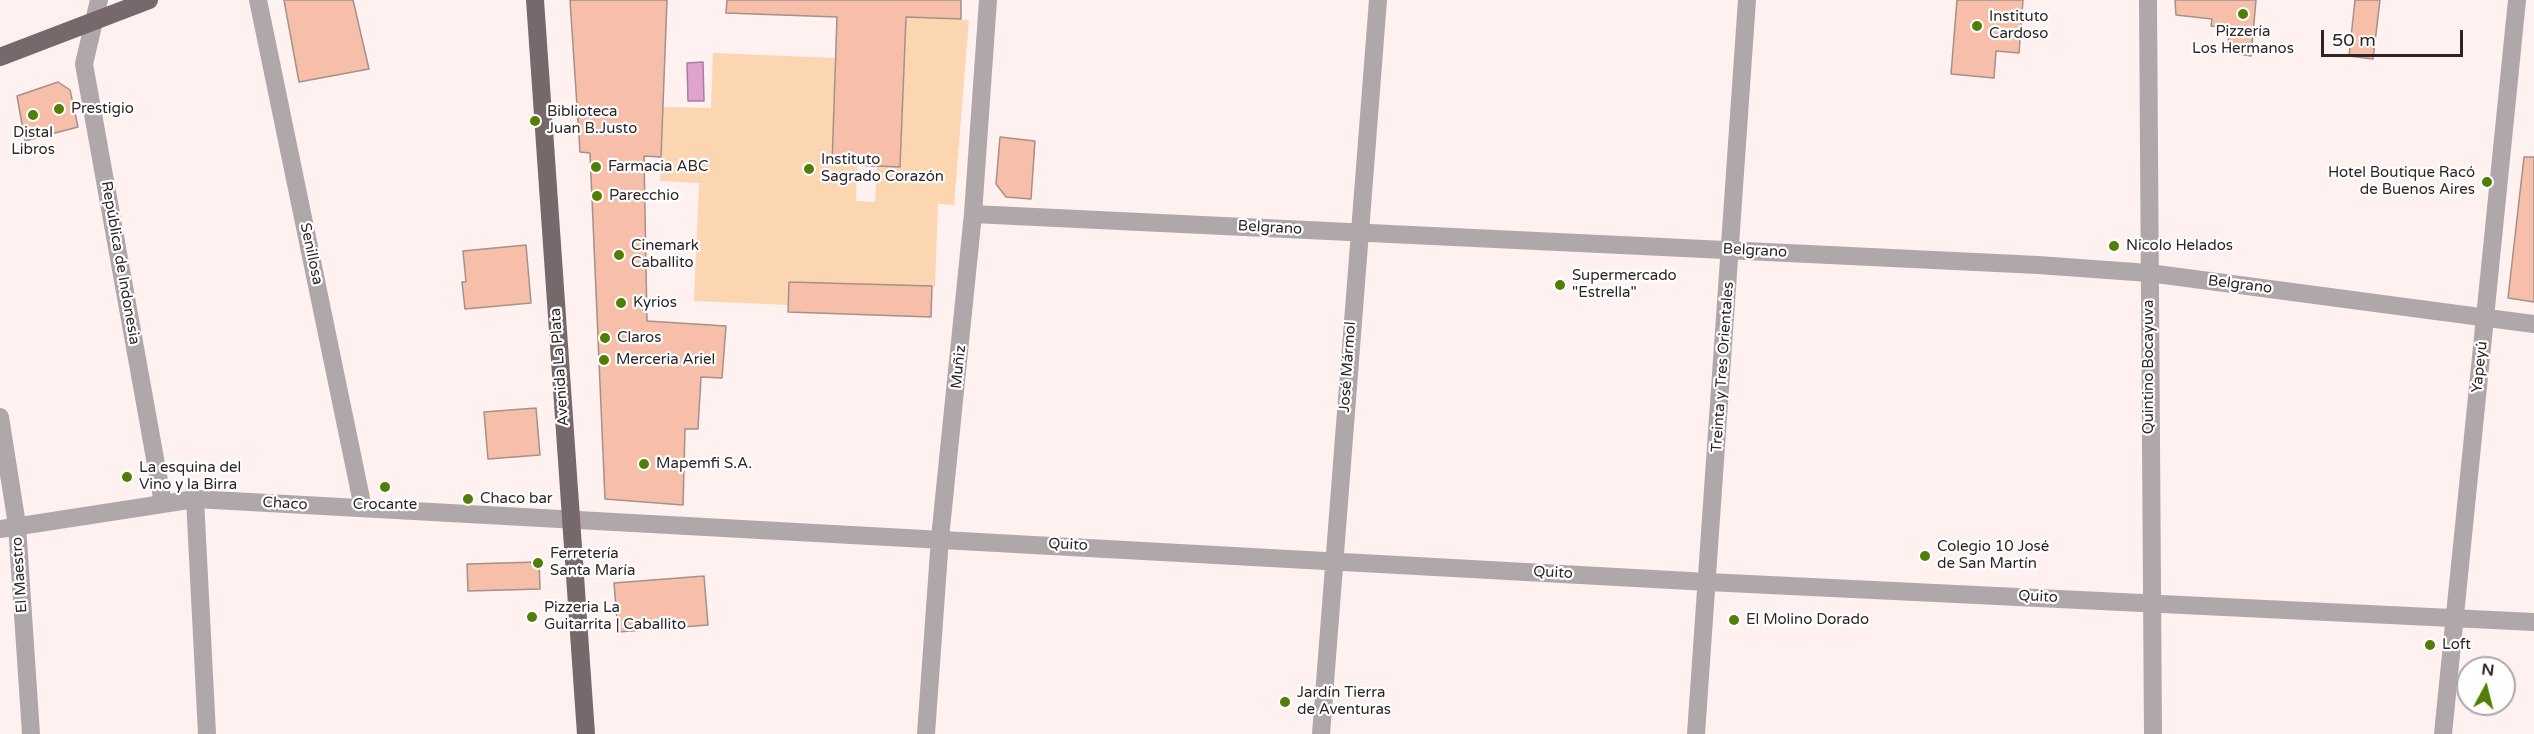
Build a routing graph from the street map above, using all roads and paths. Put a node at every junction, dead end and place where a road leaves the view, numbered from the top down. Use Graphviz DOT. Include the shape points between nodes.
graph roads {
  1 [pos="99,0"];
  2 [pos="149,0"];
  3 [pos="258,0"];
  4 [pos="535,0"];
  5 [pos="988,0"];
  6 [pos="1378,0"];
  7 [pos="1747,0"];
  8 [pos="2148,0"];
  9 [pos="2517,0"];
  10 [pos="92,23"];
  11 [pos="0,57"];
  12 [pos="973,214"];
  13 [pos="1359,232"];
  14 [pos="1731,250"];
  15 [pos="2149,273"];
  16 [pos="2486,316"];
  17 [pos="2534,324"];
  18 [pos="0,417"];
  19 [pos="195,499"];
  20 [pos="163,503"];
  21 [pos="363,508"];
  22 [pos="572,521"];
  23 [pos="9,527"];
  24 [pos="940,538"];
  25 [pos="1334,560"];
  26 [pos="1708,582"];
  27 [pos="2151,602"];
  28 [pos="2455,618"];
  29 [pos="2534,622"];
  30 [pos="31,734"];
  31 [pos="207,734"];
  32 [pos="586,734"];
  33 [pos="926,734"];
  34 [pos="1322,734"];
  35 [pos="1696,734"];
  36 [pos="2153,734"];
  37 [pos="2443,734"];
  1 -- 10 [label="street, República de Indonesia"];
  2 -- 10 [label="main road"];
  3 -- 21 [label="street, Senillosa"];
  4 -- 22 [label="main road, Avenida La Plata"];
  5 -- 12 [label="street, Muñiz"];
  6 -- 13 [label="street, José Mármol"];
  7 -- 14 [label="street, Treinta y Tres Orientales"];
  8 -- 15 [label="street, Quintino Bocayuva"];
  9 -- 16 [label="street, Yapeyú"];
  10 -- 11 [label="main road"];
  10 -- 20 [label="street, República de Indonesia" via="84,64"];
  12 -- 13 [label="street, Belgrano"];
  12 -- 24 [label="street, Muñiz"];
  13 -- 14 [label="street, Belgrano"];
  13 -- 25 [label="street, José Mármol"];
  14 -- 15 [label="street, Belgrano"];
  14 -- 26 [label="street, Treinta y Tres Orientales"];
  15 -- 16 [label="street, Belgrano"];
  15 -- 27 [label="street, Quintino Bocayuva"];
  16 -- 17 [label="street, Belgrano"];
  16 -- 28 [label="street, Yapeyú"];
  18 -- 23 [label="street, El Maestro"];
  19 -- 20 [label="street, Chaco"];
  19 -- 21 [label="street, Chaco"];
  19 -- 31 [label="street"];
  20 -- 23 [label="street, Chaco"];
  21 -- 22 [label="street, Chaco"];
  22 -- 24 [label="street, Quito"];
  22 -- 32 [label="main road, Avenida La Plata"];
  23 -- 30 [label="street, El Maestro"];
  24 -- 25 [label="street, Quito"];
  24 -- 33 [label="street, Muñiz"];
  25 -- 26 [label="street, Quito"];
  25 -- 34 [label="street, José Mármol"];
  26 -- 27 [label="street, Quito"];
  26 -- 35 [label="street, Treinta y Tres Orientales"];
  27 -- 28 [label="street, Quito"];
  27 -- 36 [label="street, Quintino Bocayuva"];
  28 -- 29 [label="street, Quito"];
  28 -- 37 [label="street, Yapeyú"];
}
